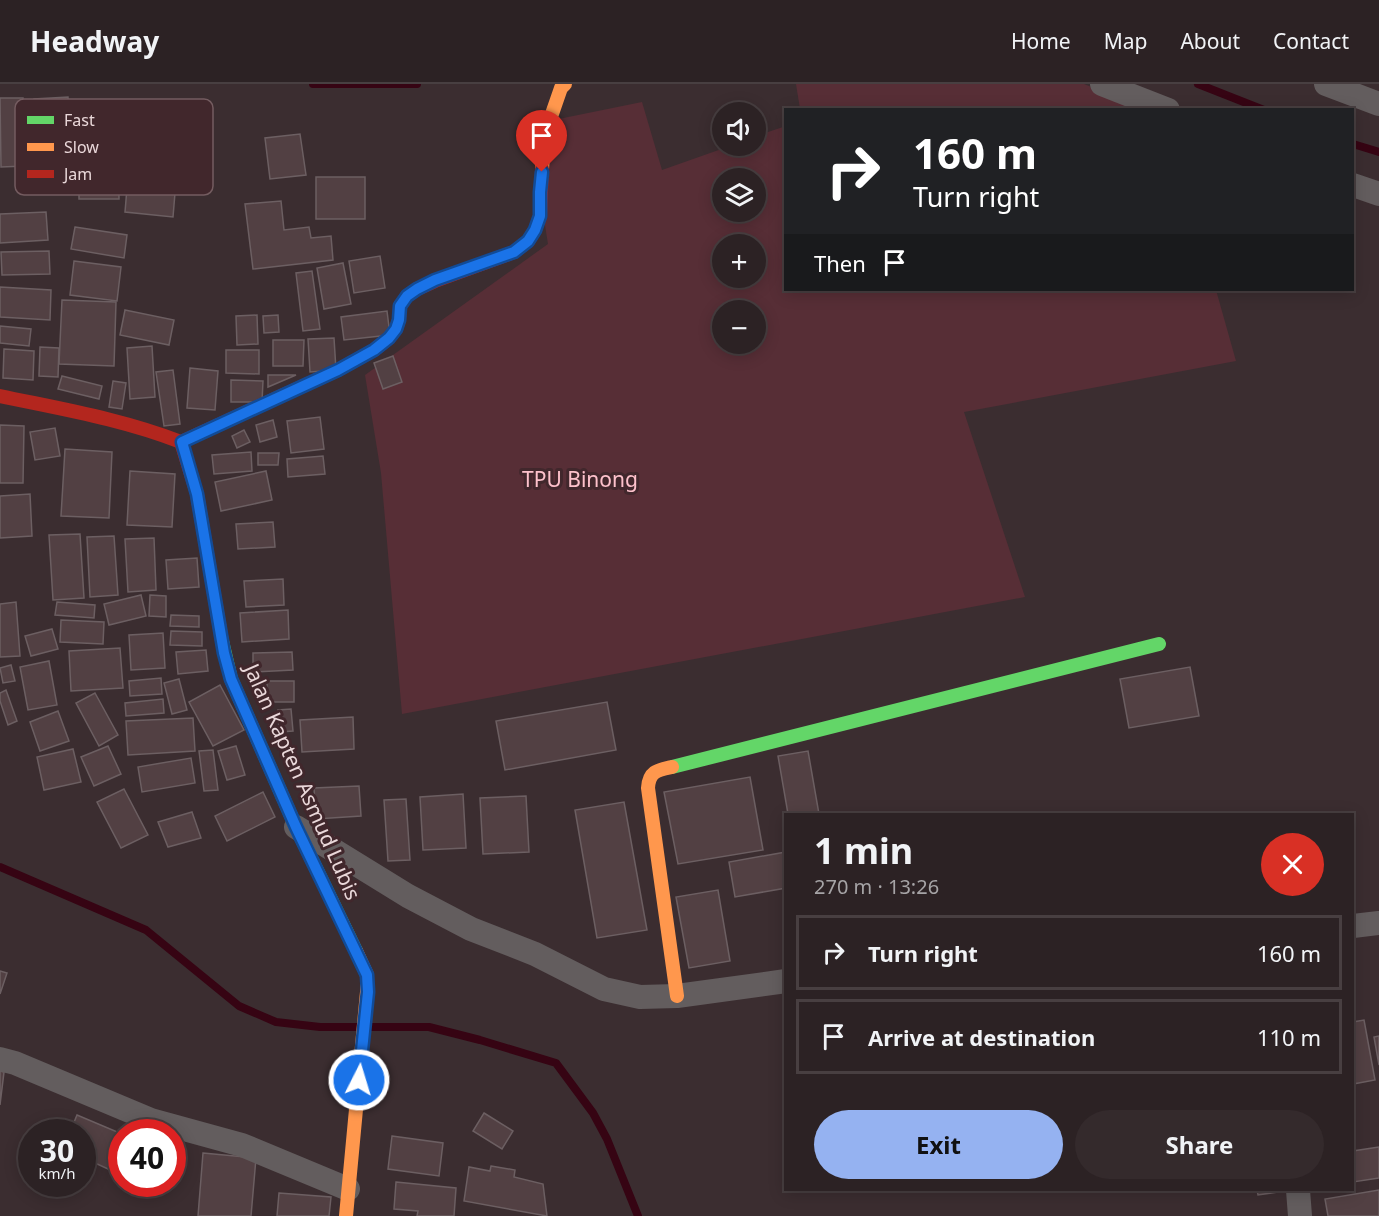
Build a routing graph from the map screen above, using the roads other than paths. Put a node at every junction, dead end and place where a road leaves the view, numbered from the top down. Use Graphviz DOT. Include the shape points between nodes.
graph roads {
  1 [pos="564,84"];
  2 [pos="1102,84"];
  3 [pos="1326,84"];
  4 [pos="1379,104"];
  5 [pos="1163,108"];
  6 [pos="1354,185"];
  7 [pos="1379,194"];
  8 [pos="0,396"];
  9 [pos="182,442"];
  10 [pos="1159,644"];
  11 [pos="296,827"];
  12 [pos="1379,923"];
  13 [pos="1354,926"];
  14 [pos="784,981"];
  15 [pos="677,996"];
  16 [pos="0,1059"];
  17 [pos="348,1189"];
  18 [pos="1298,1191"];
  19 [pos="346,1216"];
  20 [pos="1300,1216"];
  1 -- 9 [label="street" via="545,134 540,216 528,241 514,252 435,280 407,296 400,306 396,329 374,350"];
  2 -- 5 [label="street"];
  3 -- 4 [label="street"];
  6 -- 7 [label="street"];
  8 -- 9 [label="street" via="133,425"];
  9 -- 11 [label="street, Jalan Kapten Asmud Lubis" via="197,494 231,679"];
  10 -- 15 [label="street" via="654,773 649,777 648,792"];
  11 -- 15 [label="street" via="408,897 604,989 640,997"];
  11 -- 17 [label="street, Jalan Kapten Asmud Lubis" via="367,975"];
  12 -- 13 [label="street"];
  14 -- 15 [label="street"];
  16 -- 17 [label="street" via="151,1120 242,1145"];
  17 -- 19 [label="street, Jalan Kapten Asmud Lubis"];
  18 -- 20 [label="street"];
}
